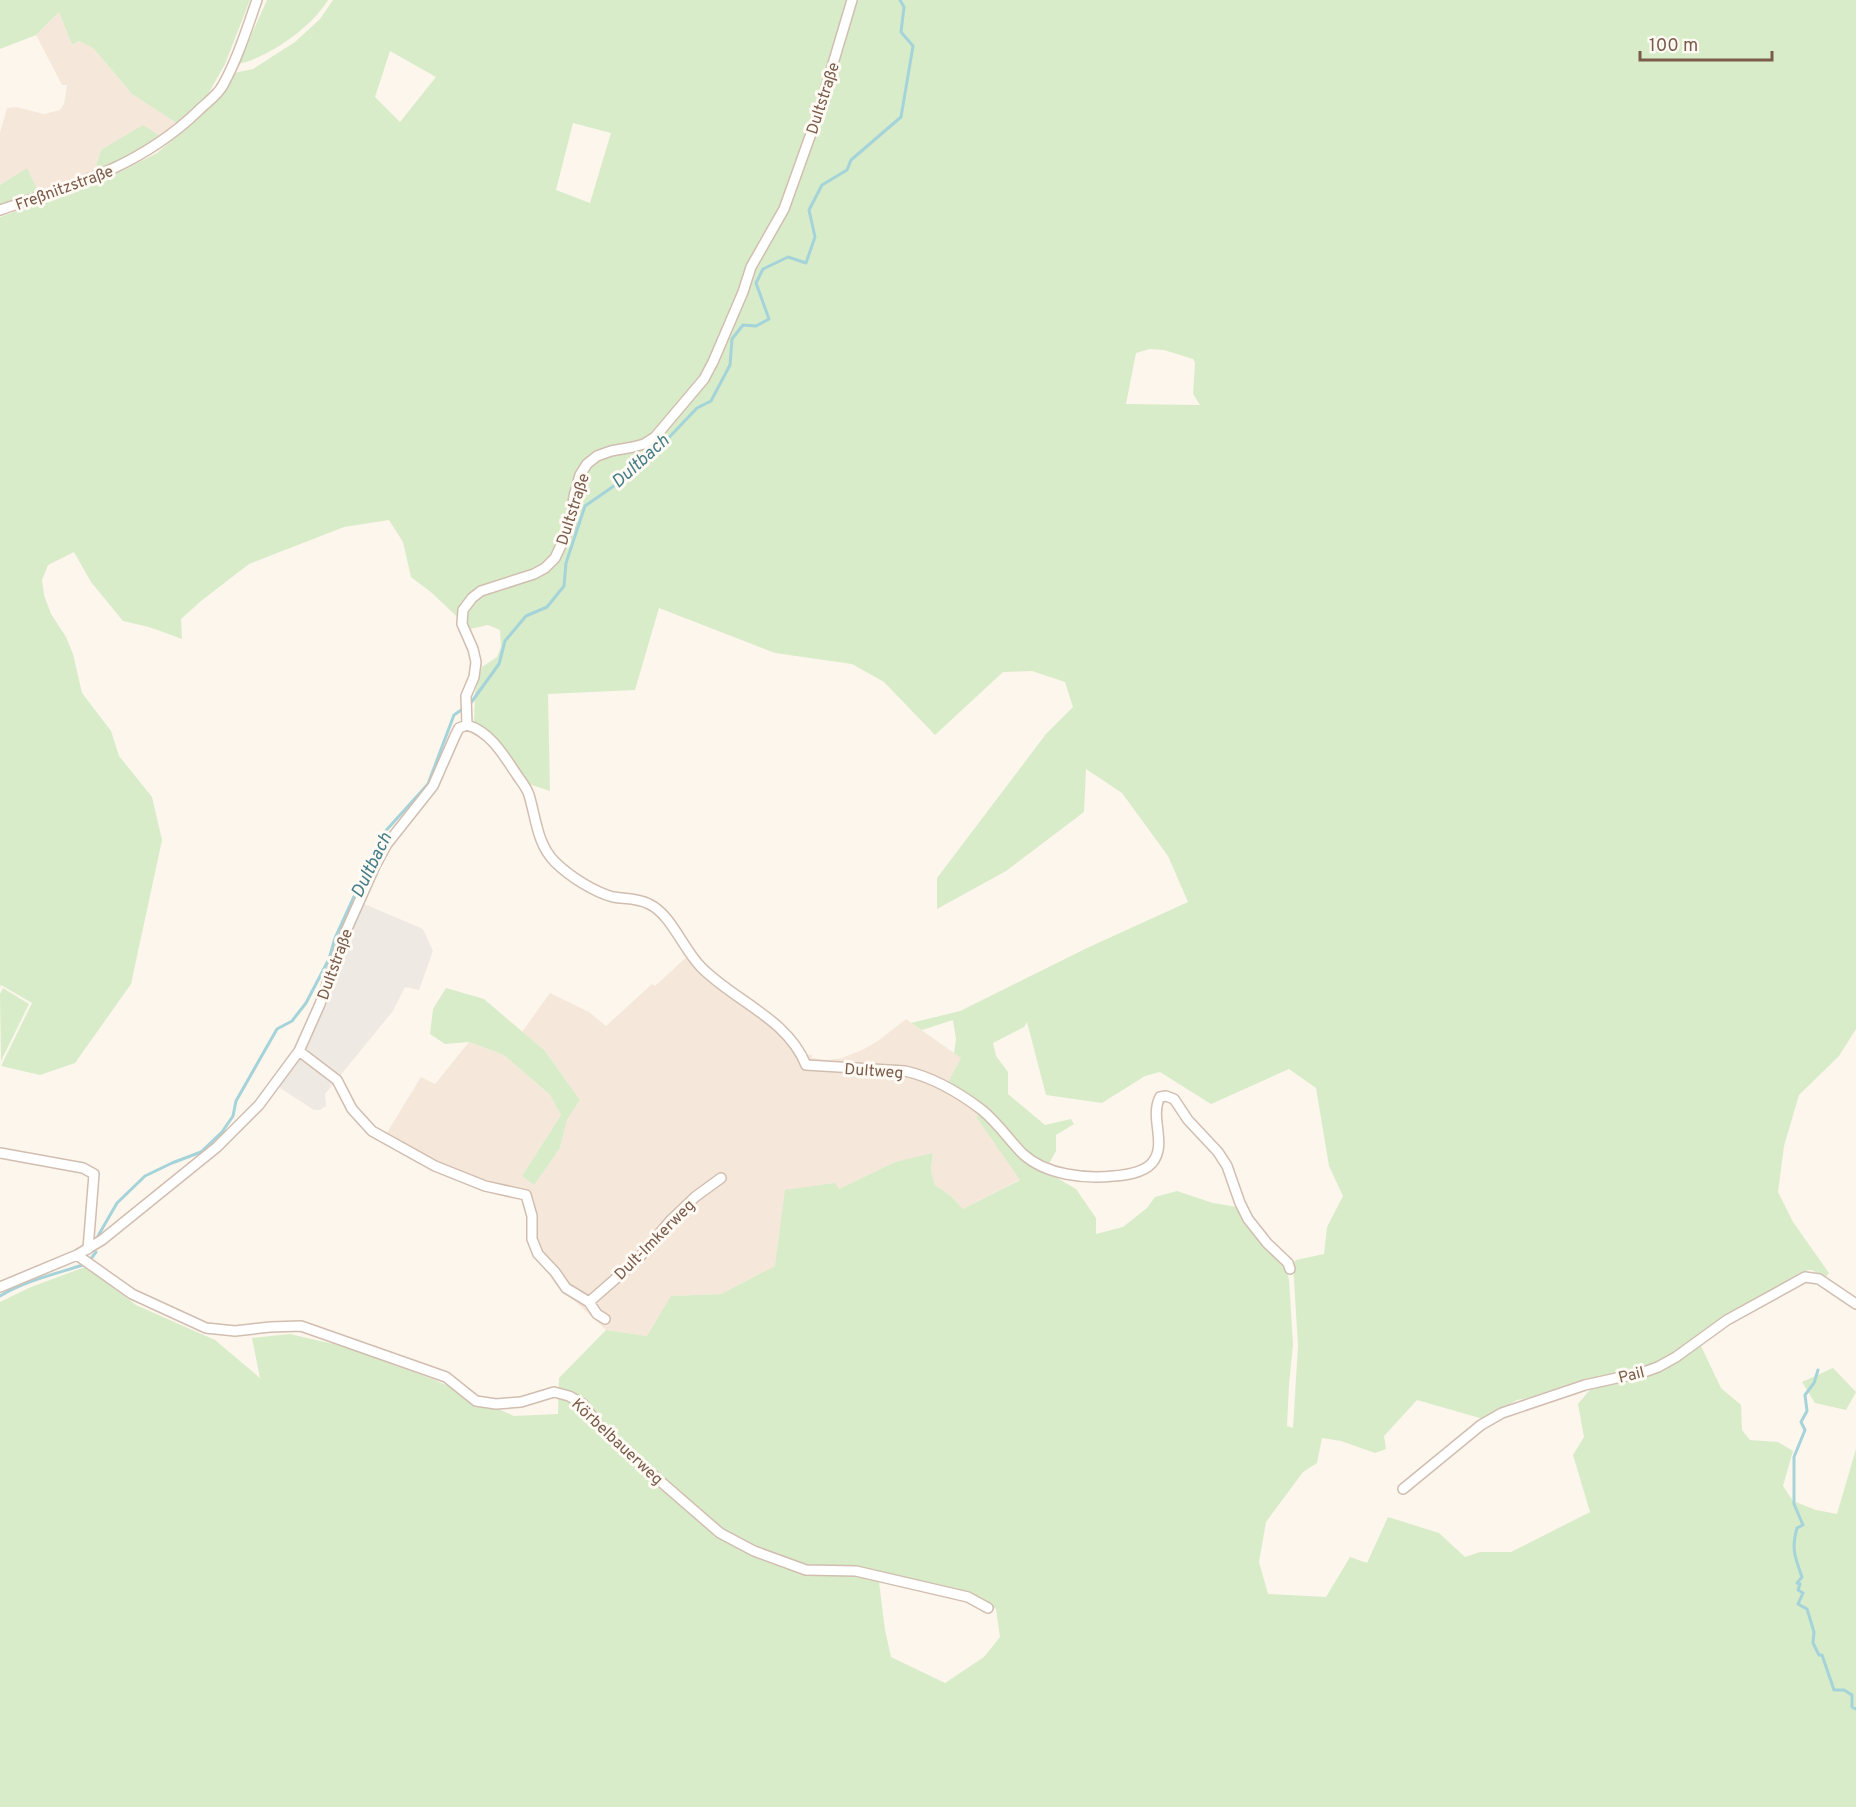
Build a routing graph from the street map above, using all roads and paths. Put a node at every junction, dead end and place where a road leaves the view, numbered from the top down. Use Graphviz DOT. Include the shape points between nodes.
graph roads {
  1 [pos="257,0"];
  2 [pos="852,0"];
  3 [pos="0,210"];
  4 [pos="466,725"];
  5 [pos="299,1051"];
  6 [pos="0,1153"];
  7 [pos="721,1178"];
  8 [pos="88,1249"];
  9 [pos="77,1256"];
  10 [pos="1290,1269"];
  11 [pos="0,1287"];
  12 [pos="589,1302"];
  13 [pos="1856,1304"];
  14 [pos="605,1319"];
  15 [pos="1403,1489"];
  16 [pos="988,1608"];
  1 -- 3 [label="street, Freßnitzstraße" via="222,87 186,123 150,151 98,177"];
  2 -- 4 [label="street, Dultstraße" via="784,209 751,267 704,379 655,437 644,444 604,453 587,464 574,496 570,526 550,563 534,574 481,591 463,610 462,624 476,662 466,696"];
  4 -- 5 [label="street, Dultstraße" via="454,736 433,786 387,844 375,866"];
  4 -- 10 [label="street, Dultweg" via="476,728 501,751 528,792 543,846 554,861 589,886 611,896 650,904 663,914 701,968 784,1032 806,1065 919,1074 983,1111 1025,1155 1064,1174 1080,1177 1123,1175 1152,1164 1159,1143 1156,1106 1160,1097 1167,1096 1174,1099 1218,1152 1248,1219"];
  5 -- 8 [label="street, Dultstraße" via="259,1105 217,1147"];
  5 -- 12 [label="street" via="337,1080 352,1108 372,1131 435,1166 486,1186 526,1195 538,1254 566,1288"];
  6 -- 8 [label="street" via="83,1168 94,1174"];
  7 -- 12 [label="street, Dult-Imkerweg" via="695,1197 637,1260"];
  8 -- 9 [label="street, Dultstraße"];
  9 -- 11 [label="street, Dultstraße"];
  9 -- 16 [label="street, Körbelbauerweg" via="132,1294 206,1328 235,1331 301,1326 446,1377 476,1401 521,1402 555,1392 569,1396 583,1404 630,1455 734,1541 806,1570 856,1571 968,1597"];
  12 -- 14 [label="street"];
  13 -- 15 [label="street, Pail" via="1819,1279 1805,1277 1736,1315 1658,1366 1502,1413 1481,1425"];
}
